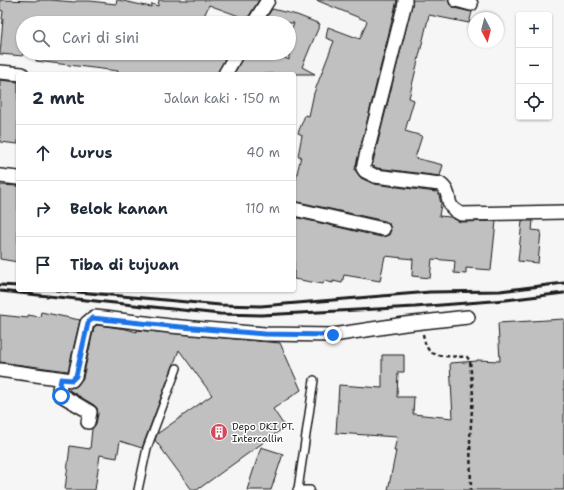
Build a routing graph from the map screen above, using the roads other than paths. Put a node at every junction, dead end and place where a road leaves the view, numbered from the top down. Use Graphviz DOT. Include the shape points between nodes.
graph roads {
  1 [pos="268,0"];
  2 [pos="405,0"];
  3 [pos="456,0"];
  4 [pos="471,4"];
  5 [pos="258,16"];
  6 [pos="233,60"];
  7 [pos="0,72"];
  8 [pos="225,72"];
  9 [pos="16,73"];
  10 [pos="0,176"];
  11 [pos="16,178"];
  12 [pos="296,209"];
  13 [pos="564,212"];
  14 [pos="383,229"];
  15 [pos="468,318"];
  16 [pos="177,368"];
  17 [pos="0,370"];
  18 [pos="61,379"];
  19 [pos="314,380"];
  20 [pos="88,422"];
  21 [pos="139,490"];
  22 [pos="297,490"];
  23 [pos="310,490"];
  1 -- 5 [label="street"];
  2 -- 13 [label="street" via="365,171 375,176 440,184 446,188 450,207 461,214"];
  3 -- 4 [label="street"];
  6 -- 8 [label="street"];
  7 -- 9 [label="street"];
  10 -- 11 [label="street"];
  12 -- 14 [label="street"];
  15 -- 18 [label="street" via="333,335 265,334 95,317 88,323 76,376 72,380"];
  16 -- 21 [label="lane" via="147,448"];
  17 -- 18 [label="street"];
  18 -- 20 [label="street" via="61,396 90,412"];
  19 -- 22 [label="lane"];
  22 -- 23 [label="lane"];
}
